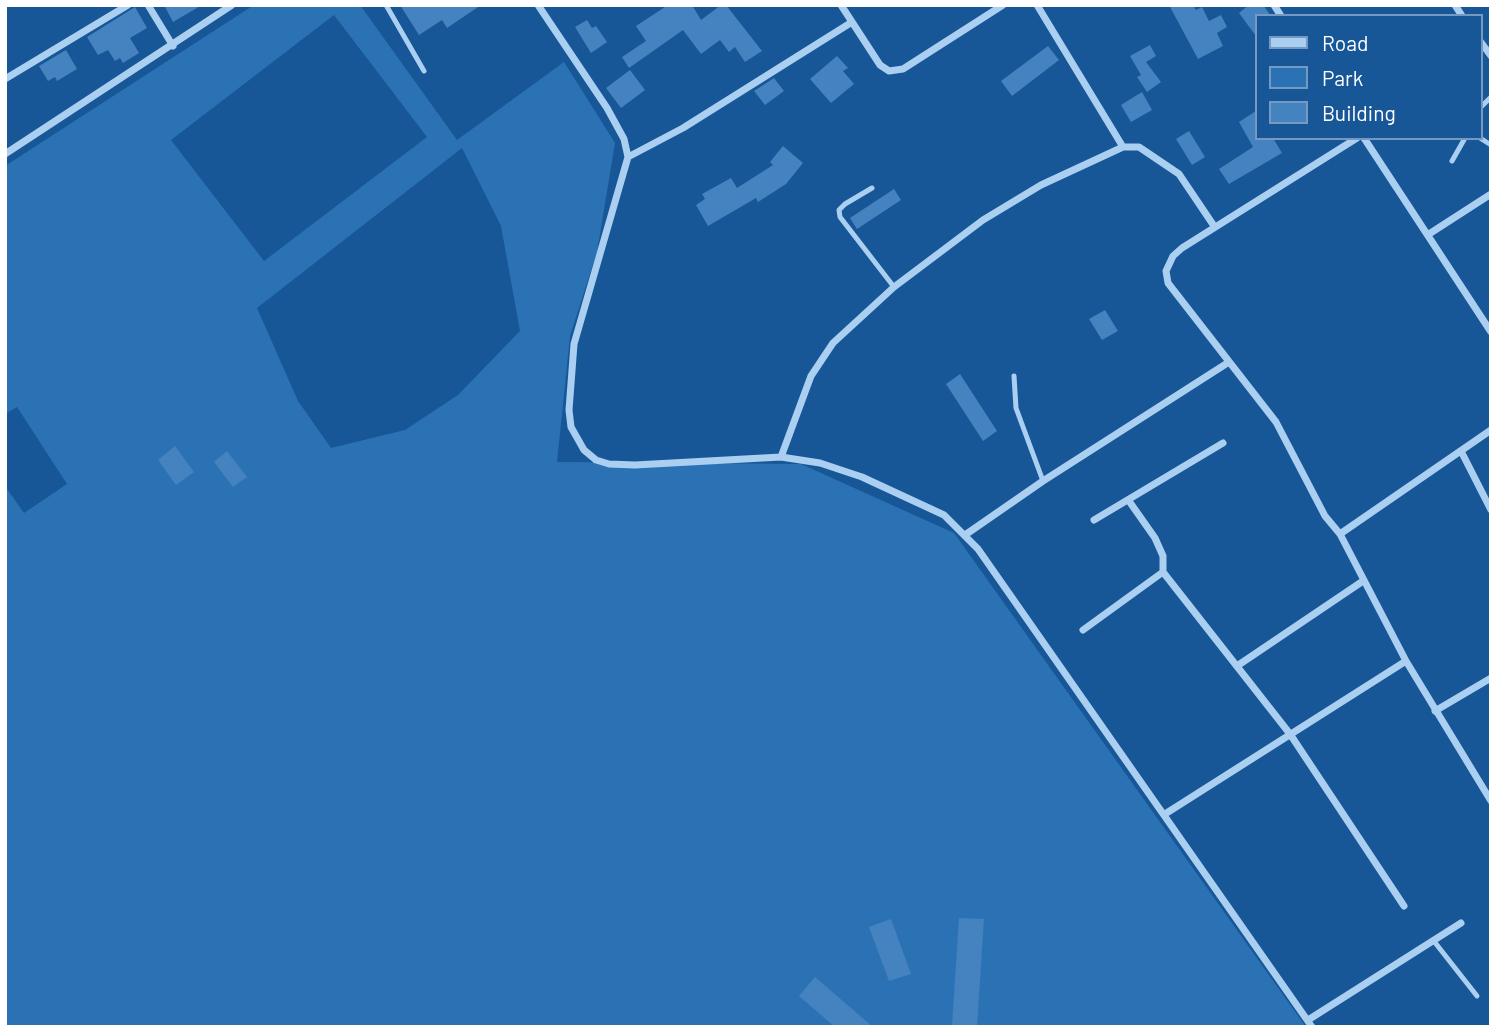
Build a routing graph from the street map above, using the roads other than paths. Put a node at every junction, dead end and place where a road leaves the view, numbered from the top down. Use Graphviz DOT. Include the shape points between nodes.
graph roads {
  1 [pos="128,5"];
  2 [pos="148,5"];
  3 [pos="232,5"];
  4 [pos="386,5"];
  5 [pos="538,5"];
  6 [pos="841,5"];
  7 [pos="1003,5"];
  8 [pos="1037,5"];
  9 [pos="852,22"];
  10 [pos="173,46"];
  11 [pos="424,71"];
  12 [pos="5,79"];
  13 [pos="1354,140"];
  14 [pos="1365,140"];
  15 [pos="1464,140"];
  16 [pos="1123,147"];
  17 [pos="5,154"];
  18 [pos="628,157"];
  19 [pos="1452,161"];
  20 [pos="872,188"];
  21 [pos="1491,194"];
  22 [pos="1214,226"];
  23 [pos="1429,234"];
  24 [pos="894,287"];
  25 [pos="1491,332"];
  26 [pos="1229,362"];
  27 [pos="1014,376"];
  28 [pos="1491,430"];
  29 [pos="1223,443"];
  30 [pos="1461,451"];
  31 [pos="780,457"];
  32 [pos="1043,481"];
  33 [pos="1129,501"];
  34 [pos="1491,510"];
  35 [pos="1094,520"];
  36 [pos="1340,534"];
  37 [pos="965,535"];
  38 [pos="1163,572"];
  39 [pos="1363,581"];
  40 [pos="1083,630"];
  41 [pos="1406,661"];
  42 [pos="1237,666"];
  43 [pos="1491,678"];
  44 [pos="1435,711"];
  45 [pos="1290,734"];
  46 [pos="1491,801"];
  47 [pos="1165,814"];
  48 [pos="1404,906"];
  49 [pos="1461,923"];
  50 [pos="1433,940"];
  51 [pos="1477,996"];
  52 [pos="1310,1024"];
  1 -- 12 [label="street"];
  2 -- 10 [label="street"];
  3 -- 10 [label="street"];
  4 -- 11 [label="lane"];
  5 -- 18 [label="street" via="607,108"];
  6 -- 9 [label="street"];
  7 -- 9 [label="street" via="903,69 889,71 880,65"];
  8 -- 16 [label="street"];
  9 -- 18 [label="street"];
  10 -- 17 [label="street"];
  13 -- 22 [label="street"];
  14 -- 23 [label="street"];
  15 -- 19 [label="lane"];
  16 -- 22 [label="street" via="1139,147 1179,174"];
  16 -- 24 [label="street" via="1014,200"];
  18 -- 31 [label="street" via="574,344 569,410 576,439 596,460 609,464"];
  20 -- 24 [label="lane" via="845,204 840,217"];
  21 -- 23 [label="street"];
  22 -- 26 [label="street" via="1173,256 1166,271 1168,283"];
  23 -- 25 [label="street"];
  24 -- 31 [label="street" via="833,343 811,376"];
  26 -- 32 [label="street"];
  26 -- 36 [label="street" via="1276,422 1325,516"];
  27 -- 32 [label="lane" via="1016,408"];
  28 -- 30 [label="street"];
  29 -- 33 [label="street"];
  30 -- 34 [label="street"];
  30 -- 36 [label="street"];
  31 -- 37 [label="street" via="820,463 917,500 944,515"];
  32 -- 37 [label="street"];
  33 -- 35 [label="street"];
  33 -- 38 [label="street" via="1155,538 1163,556"];
  36 -- 39 [label="street"];
  37 -- 47 [label="street"];
  38 -- 40 [label="street"];
  38 -- 42 [label="street"];
  39 -- 41 [label="street"];
  39 -- 42 [label="street"];
  41 -- 44 [label="street"];
  41 -- 45 [label="street"];
  42 -- 45 [label="street"];
  43 -- 44 [label="street"];
  44 -- 46 [label="street"];
  45 -- 47 [label="street"];
  45 -- 48 [label="street"];
  47 -- 52 [label="street"];
  49 -- 50 [label="street"];
  50 -- 51 [label="lane"];
  50 -- 52 [label="street"];
}
